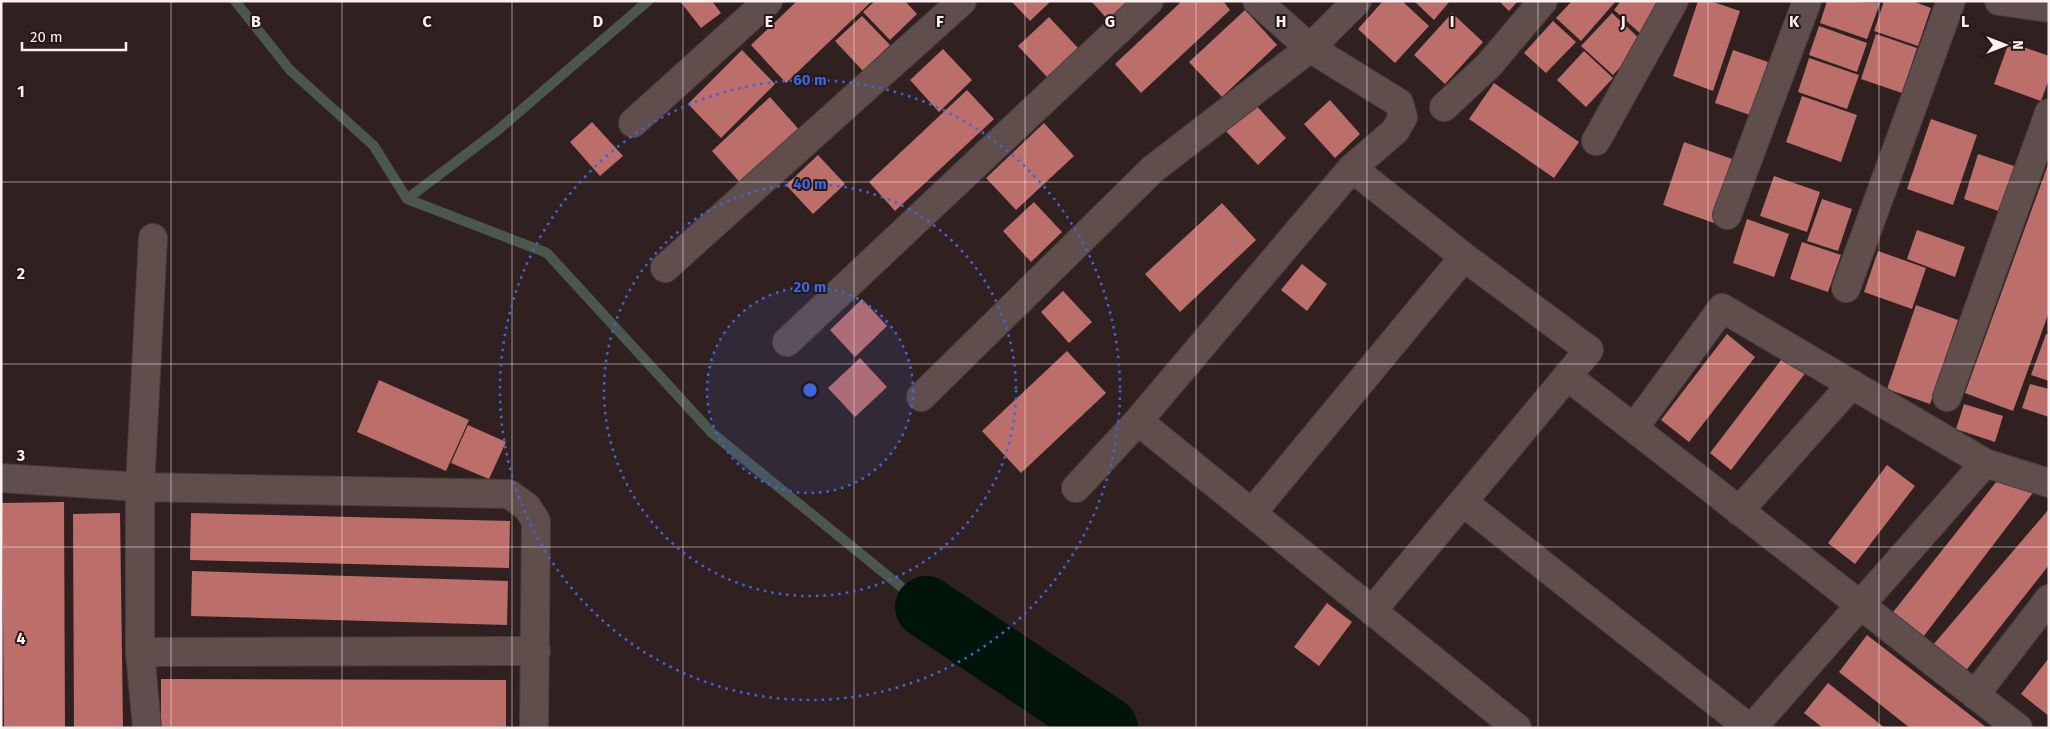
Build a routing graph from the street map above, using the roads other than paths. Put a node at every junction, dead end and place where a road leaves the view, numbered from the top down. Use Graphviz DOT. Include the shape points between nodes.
graph roads {
  1 [pos="768,1"];
  2 [pos="962,1"];
  3 [pos="1149,1"];
  4 [pos="1258,1"];
  5 [pos="1357,1"];
  6 [pos="1543,1"];
  7 [pos="1807,1"];
  8 [pos="1951,1"];
  9 [pos="1999,1"];
  10 [pos="1671,2"];
  11 [pos="2049,8"];
  12 [pos="1310,48"];
  13 [pos="1444,107"];
  14 [pos="2049,113"];
  15 [pos="633,123"];
  16 [pos="1596,141"];
  17 [pos="1352,168"];
  18 [pos="1727,215"];
  19 [pos="153,238"];
  20 [pos="1464,257"];
  21 [pos="665,268"];
  22 [pos="1846,288"];
  23 [pos="787,342"];
  24 [pos="1567,376"];
  25 [pos="1852,384"];
  26 [pos="921,397"];
  27 [pos="1947,397"];
  28 [pos="1138,421"];
  29 [pos="1634,428"];
  30 [pos="1985,463"];
  31 [pos="1,478"];
  32 [pos="2049,482"];
  33 [pos="140,487"];
  34 [pos="1076,488"];
  35 [pos="1463,502"];
  36 [pos="1739,511"];
  37 [pos="1252,513"];
  38 [pos="2049,599"];
  39 [pos="1860,605"];
  40 [pos="1372,611"];
  41 [pos="536,651"];
  42 [pos="140,652"];
  43 [pos="1975,695"];
  44 [pos="147,728"];
  45 [pos="534,728"];
  46 [pos="1516,728"];
  47 [pos="1750,728"];
  48 [pos="2018,728"];
  1 -- 15 [label="street"];
  2 -- 21 [label="street"];
  3 -- 23 [label="street"];
  4 -- 12 [label="street"];
  5 -- 12 [label="street"];
  6 -- 13 [label="street" via="1489,65"];
  7 -- 18 [label="street"];
  8 -- 22 [label="street"];
  9 -- 11 [label="street"];
  10 -- 16 [label="street"];
  12 -- 17 [label="street" via="1399,103 1403,117 1395,131"];
  12 -- 26 [label="street" via="1153,169"];
  14 -- 27 [label="street"];
  17 -- 20 [label="street"];
  17 -- 28 [label="street"];
  19 -- 33 [label="street"];
  20 -- 24 [label="street" via="1589,350"];
  20 -- 37 [label="street"];
  24 -- 29 [label="street"];
  24 -- 35 [label="street"];
  25 -- 29 [label="street" via="1722,308"];
  25 -- 30 [label="street"];
  25 -- 36 [label="street"];
  28 -- 34 [label="street"];
  28 -- 37 [label="street"];
  29 -- 36 [label="street"];
  30 -- 32 [label="street"];
  30 -- 39 [label="street"];
  31 -- 33 [label="street"];
  33 -- 41 [label="street" via="508,494 527,507 536,521"];
  33 -- 42 [label="street"];
  35 -- 40 [label="street"];
  35 -- 47 [label="street"];
  36 -- 39 [label="street"];
  37 -- 40 [label="street"];
  38 -- 43 [label="street"];
  39 -- 43 [label="street"];
  39 -- 47 [label="street"];
  40 -- 46 [label="street"];
  41 -- 42 [label="street"];
  41 -- 45 [label="street"];
  42 -- 44 [label="street"];
  43 -- 48 [label="street"];
}
